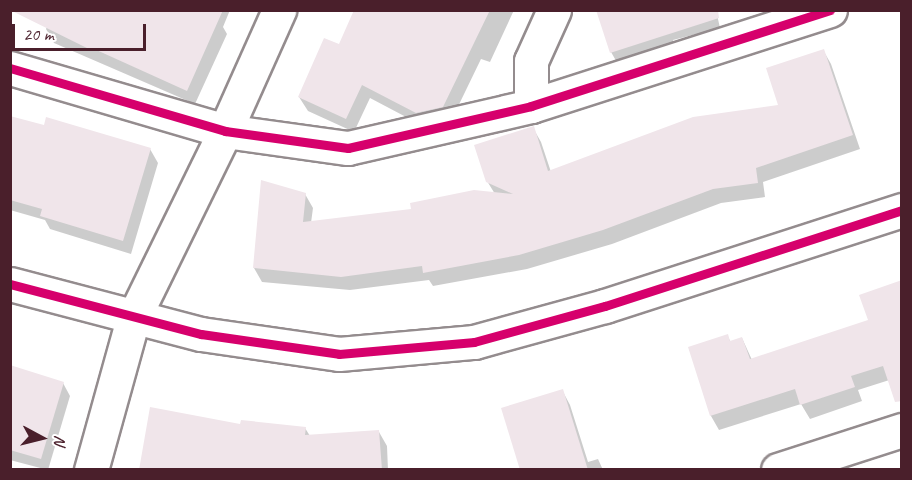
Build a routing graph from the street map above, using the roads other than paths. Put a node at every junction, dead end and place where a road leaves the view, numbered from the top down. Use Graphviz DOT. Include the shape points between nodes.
graph roads {
  1 [pos="279,10"];
  2 [pos="554,10"];
  3 [pos="830,10"];
  4 [pos="10,68"];
  5 [pos="531,106"];
  6 [pos="225,131"];
  7 [pos="902,210"];
  8 [pos="10,284"];
  9 [pos="133,319"];
  10 [pos="902,430"];
  11 [pos="90,470"];
  12 [pos="778,470"];
  1 -- 6 [label="street"];
  2 -- 5 [label="street" via="531,61"];
  3 -- 5 [label="street"];
  4 -- 6 [label="street"];
  5 -- 6 [label="street" via="348,148"];
  6 -- 9 [label="street"];
  7 -- 9 [label="street" via="605,306 474,342 339,354 201,334"];
  8 -- 9 [label="street"];
  9 -- 11 [label="street"];
  10 -- 12 [label="street"];
}
